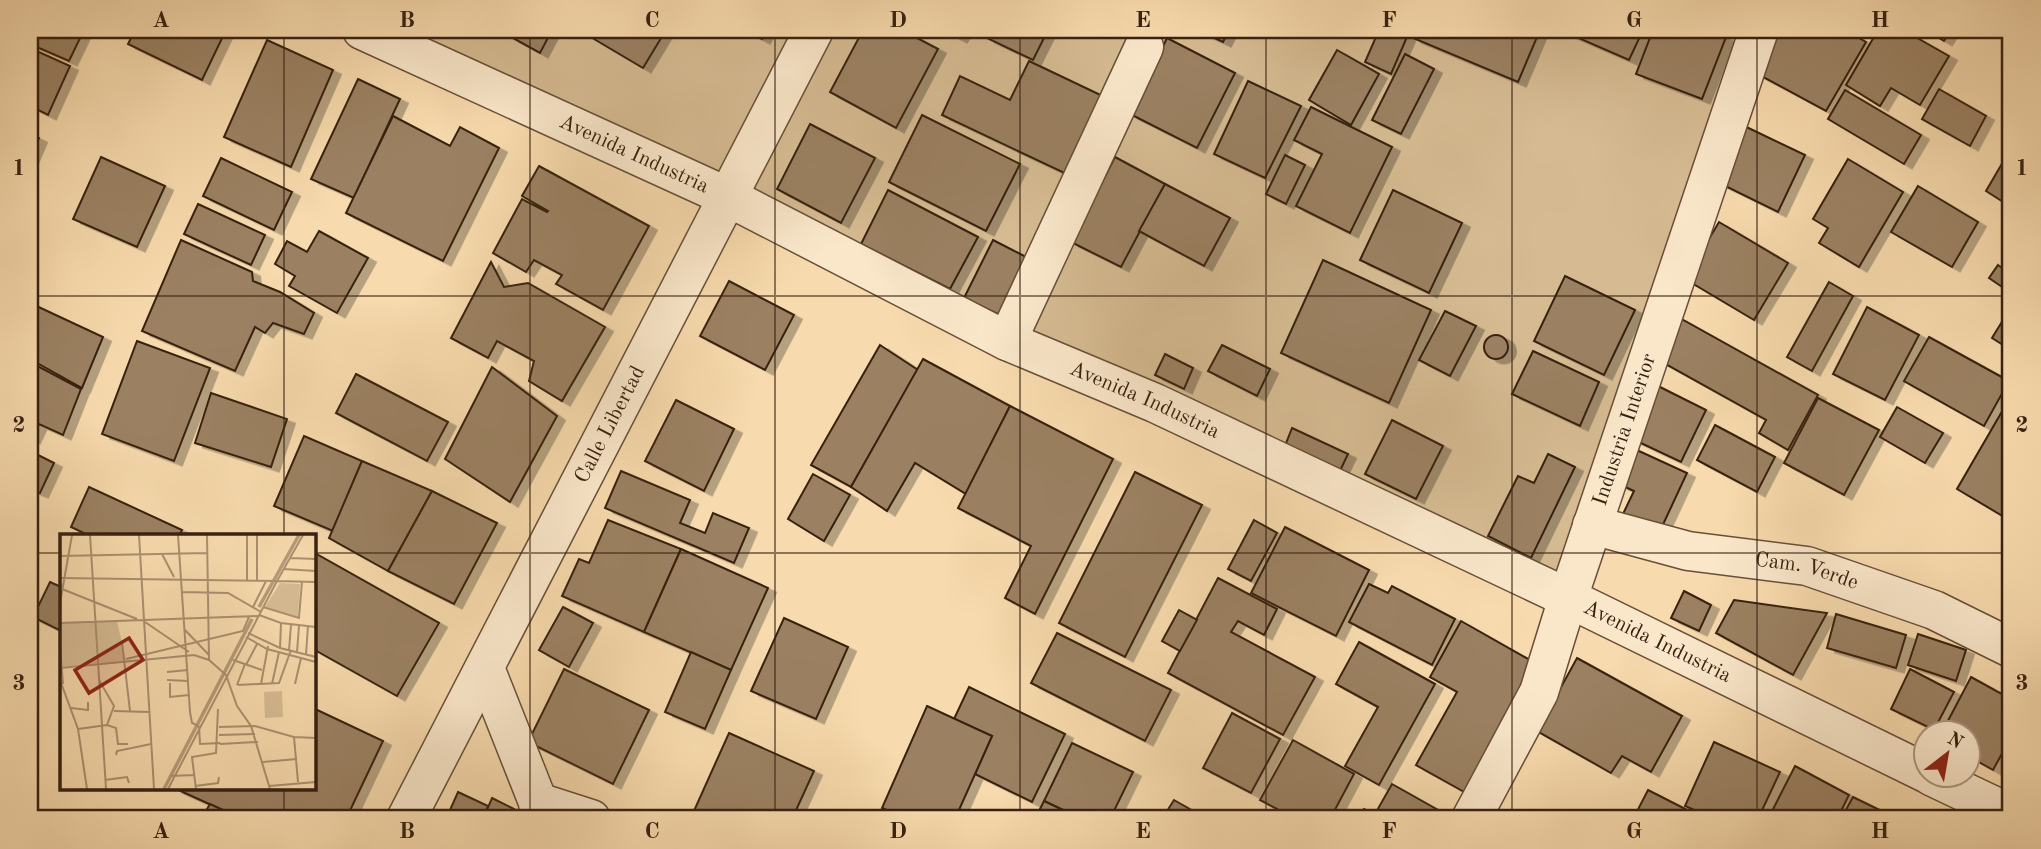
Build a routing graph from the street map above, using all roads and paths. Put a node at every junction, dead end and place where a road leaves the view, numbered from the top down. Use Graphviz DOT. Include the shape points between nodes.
graph roads {
  1 [pos="362,30"];
  2 [pos="814,30"];
  3 [pos="1759,30"];
  4 [pos="1144,47"];
  5 [pos="728,197"];
  6 [pos="1007,341"];
  7 [pos="1592,525"];
  8 [pos="1568,598"];
  9 [pos="2011,648"];
  10 [pos="485,668"];
  11 [pos="1912,766"];
  12 [pos="1962,790"];
  13 [pos="539,811"];
  14 [pos="2011,814"];
  15 [pos="405,819"];
  16 [pos="591,819"];
  17 [pos="1471,819"];
  1 -- 5 [label="street, Avenida Industria"];
  2 -- 5 [label="street, Calle Libertad"];
  3 -- 7 [label="street, Industria Interior"];
  4 -- 6 [label="street"];
  5 -- 6 [label="street, Avenida Industria"];
  5 -- 10 [label="street, Calle Libertad"];
  6 -- 8 [label="street, Avenida Industria" via="1155,403"];
  7 -- 8 [label="street, Industria Interior"];
  7 -- 9 [label="street, Cam. Verde" via="1688,551 1807,566 1934,610"];
  8 -- 11 [label="street, Avenida Industria"];
  8 -- 17 [label="street, Industria Interior" via="1539,692"];
  10 -- 13 [label="street"];
  10 -- 15 [label="street, Calle Libertad"];
  12 -- 14 [label="street"];
  13 -- 16 [label="street"];
}
